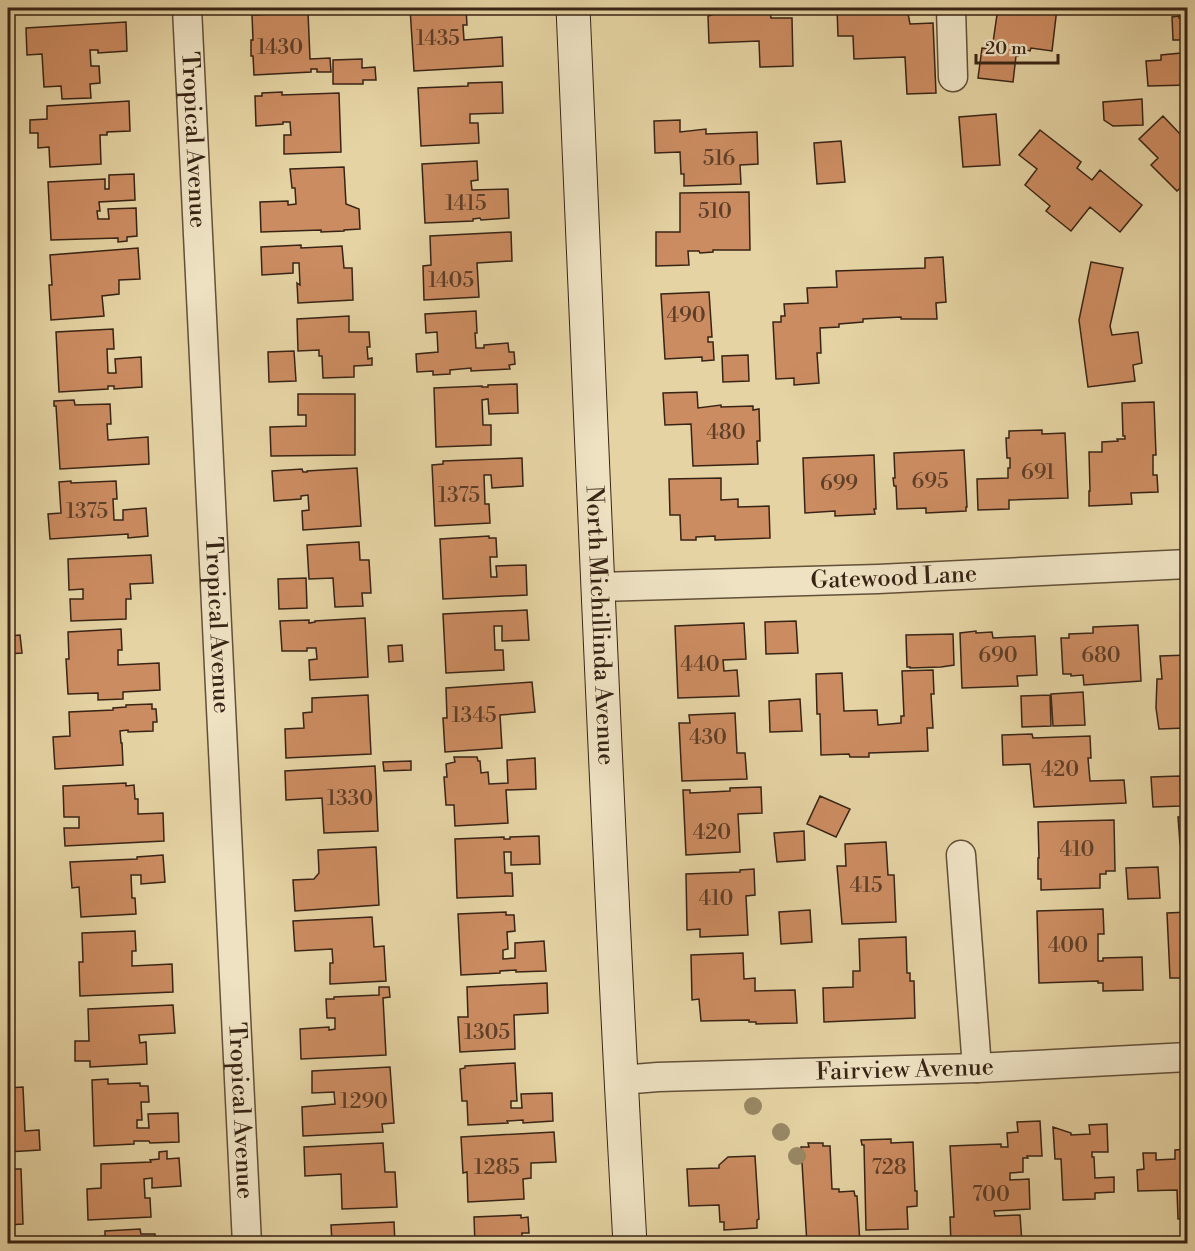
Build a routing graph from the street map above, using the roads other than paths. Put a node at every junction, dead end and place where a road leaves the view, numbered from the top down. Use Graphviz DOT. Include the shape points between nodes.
graph roads {
  1 [pos="188,8"];
  2 [pos="573,8"];
  3 [pos="951,8"];
  4 [pos="953,77"];
  5 [pos="1188,564"];
  6 [pos="598,587"];
  7 [pos="961,855"];
  8 [pos="1188,1057"];
  9 [pos="977,1068"];
  10 [pos="621,1080"];
  11 [pos="247,1244"];
  12 [pos="630,1244"];
  1 -- 11 [label="street, Tropical Avenue"];
  2 -- 6 [label="street, North Michillinda Avenue"];
  3 -- 4 [label="street"];
  5 -- 6 [label="street, Gatewood Lane"];
  6 -- 10 [label="street, North Michillinda Avenue"];
  7 -- 9 [label="street"];
  8 -- 9 [label="street, Fairview Avenue"];
  9 -- 10 [label="street, Fairview Avenue"];
  10 -- 12 [label="street, North Michillinda Avenue"];
}
